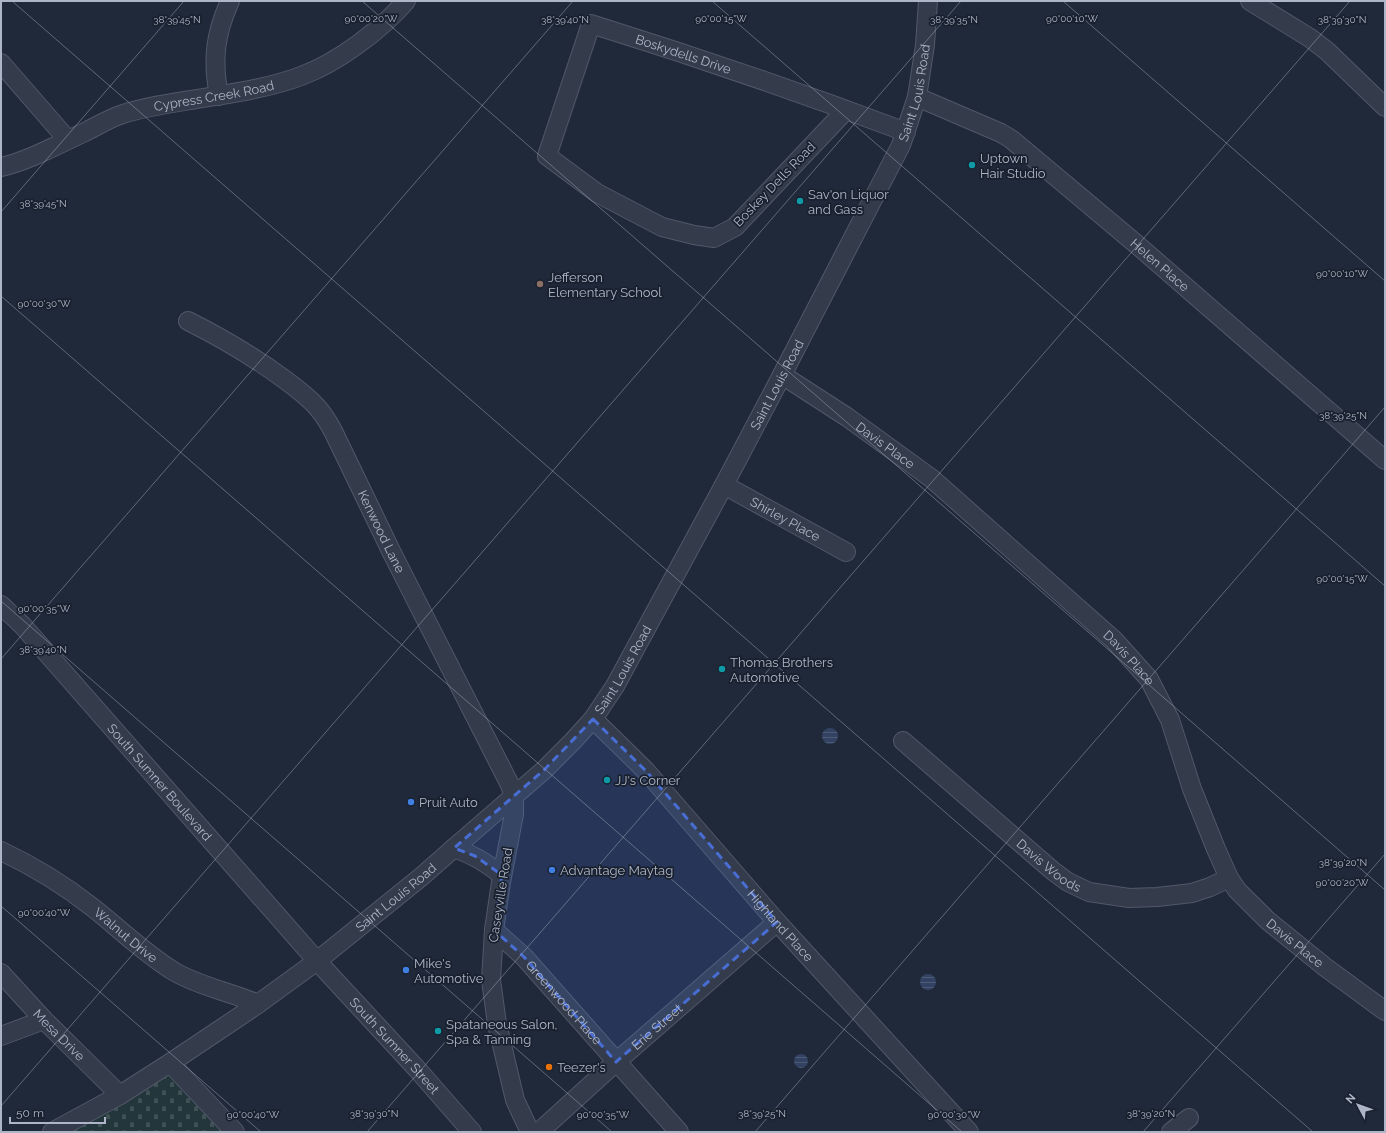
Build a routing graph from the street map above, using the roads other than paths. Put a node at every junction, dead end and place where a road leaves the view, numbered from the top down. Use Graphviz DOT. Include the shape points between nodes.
graph roads {
  1 [pos="230,1"];
  2 [pos="406,1"];
  3 [pos="928,1"];
  4 [pos="1250,1"];
  5 [pos="1,63"];
  6 [pos="219,96"];
  7 [pos="917,97"];
  8 [pos="1385,107"];
  9 [pos="846,110"];
  10 [pos="906,132"];
  11 [pos="67,139"];
  12 [pos="547,156"];
  13 [pos="4,166"];
  14 [pos="188,322"];
  15 [pos="782,375"];
  16 [pos="1385,460"];
  17 [pos="724,485"];
  18 [pos="846,552"];
  19 [pos="1,605"];
  20 [pos="593,719"];
  21 [pos="903,741"];
  22 [pos="514,796"];
  23 [pos="454,848"];
  24 [pos="1,851"];
  25 [pos="502,876"];
  26 [pos="1229,878"];
  27 [pos="777,922"];
  28 [pos="494,930"];
  29 [pos="317,961"];
  30 [pos="1,973"];
  31 [pos="258,1004"];
  32 [pos="1385,1011"];
  33 [pos="44,1020"];
  34 [pos="1,1036"];
  35 [pos="616,1062"];
  36 [pos="170,1063"];
  37 [pos="120,1095"];
  38 [pos="1189,1118"];
  39 [pos="52,1132"];
  40 [pos="235,1132"];
  41 [pos="472,1132"];
  42 [pos="530,1132"];
  43 [pos="539,1132"];
  44 [pos="679,1132"];
  45 [pos="969,1132"];
  46 [pos="1171,1132"];
  1 -- 6 [label="street" via="222,18 217,39 215,61"];
  2 -- 6 [label="street, Cypress Creek Road" via="378,28 330,62 301,76"];
  3 -- 7 [label="street, Saint Louis Road" via="925,45"];
  4 -- 8 [label="street" via="1327,51"];
  5 -- 11 [label="street"];
  6 -- 11 [label="street, Cypress Creek Road" via="122,114"];
  7 -- 10 [label="street, Saint Louis Road"];
  7 -- 16 [label="street, Helen Place" via="1010,139 1135,243"];
  9 -- 10 [label="street, Boskydells Drive"];
  9 -- 12 [label="street, Boskey Dells Road" via="735,227 714,238 662,227 597,193"];
  9 -- 12 [label="street, Boskydells Drive" via="676,50 591,24"];
  10 -- 15 [label="street, Saint Louis Road"];
  11 -- 13 [label="street, Cypress Creek Road" via="34,156"];
  14 -- 22 [label="street, Kenwood Lane" via="264,364 296,388 325,417"];
  15 -- 17 [label="street, Saint Louis Road"];
  15 -- 26 [label="street, Davis Place" via="848,417 930,478 1114,640 1149,679 1170,720 1192,788"];
  17 -- 18 [label="street, Shirley Place"];
  17 -- 20 [label="street, Saint Louis Road" via="615,686"];
  19 -- 29 [label="street, South Sumner Boulevard"];
  20 -- 22 [label="street, Saint Louis Road" via="559,755"];
  20 -- 27 [label="street, Highland Place" via="656,782"];
  21 -- 26 [label="street, Davis Woods" via="1053,871 1089,892 1129,898 1177,895 1198,891"];
  22 -- 23 [label="street, Saint Louis Road"];
  22 -- 25 [label="street, Caseyville Road" via="514,814"];
  23 -- 25 [label="street" via="480,858"];
  23 -- 29 [label="street, Saint Louis Road"];
  24 -- 31 [label="street, Walnut Drive" via="54,880 176,972 193,981"];
  25 -- 28 [label="street, Caseyville Road"];
  26 -- 32 [label="street, Davis Place" via="1237,890 1267,920"];
  27 -- 35 [label="street, Erie Street"];
  27 -- 45 [label="street, Highland Place"];
  28 -- 35 [label="street, Greenwood Place" via="524,957"];
  28 -- 42 [label="street, Caseyville Road" via="491,980 496,1024 515,1100"];
  29 -- 31 [label="street, Saint Louis Road"];
  29 -- 41 [label="street, South Sumner Street" via="417,1068"];
  30 -- 33 [label="street, Mesa Drive"];
  31 -- 36 [label="street, Saint Louis Road"];
  33 -- 34 [label="street"];
  33 -- 37 [label="street, Mesa Drive"];
  35 -- 43 [label="street, Erie Street"];
  35 -- 44 [label="street, Greenwood Place"];
  36 -- 37 [label="street, Saint Louis Road"];
  36 -- 40 [label="street"];
  37 -- 39 [label="street, Saint Louis Road"];
  38 -- 46 [label="street"];
}
